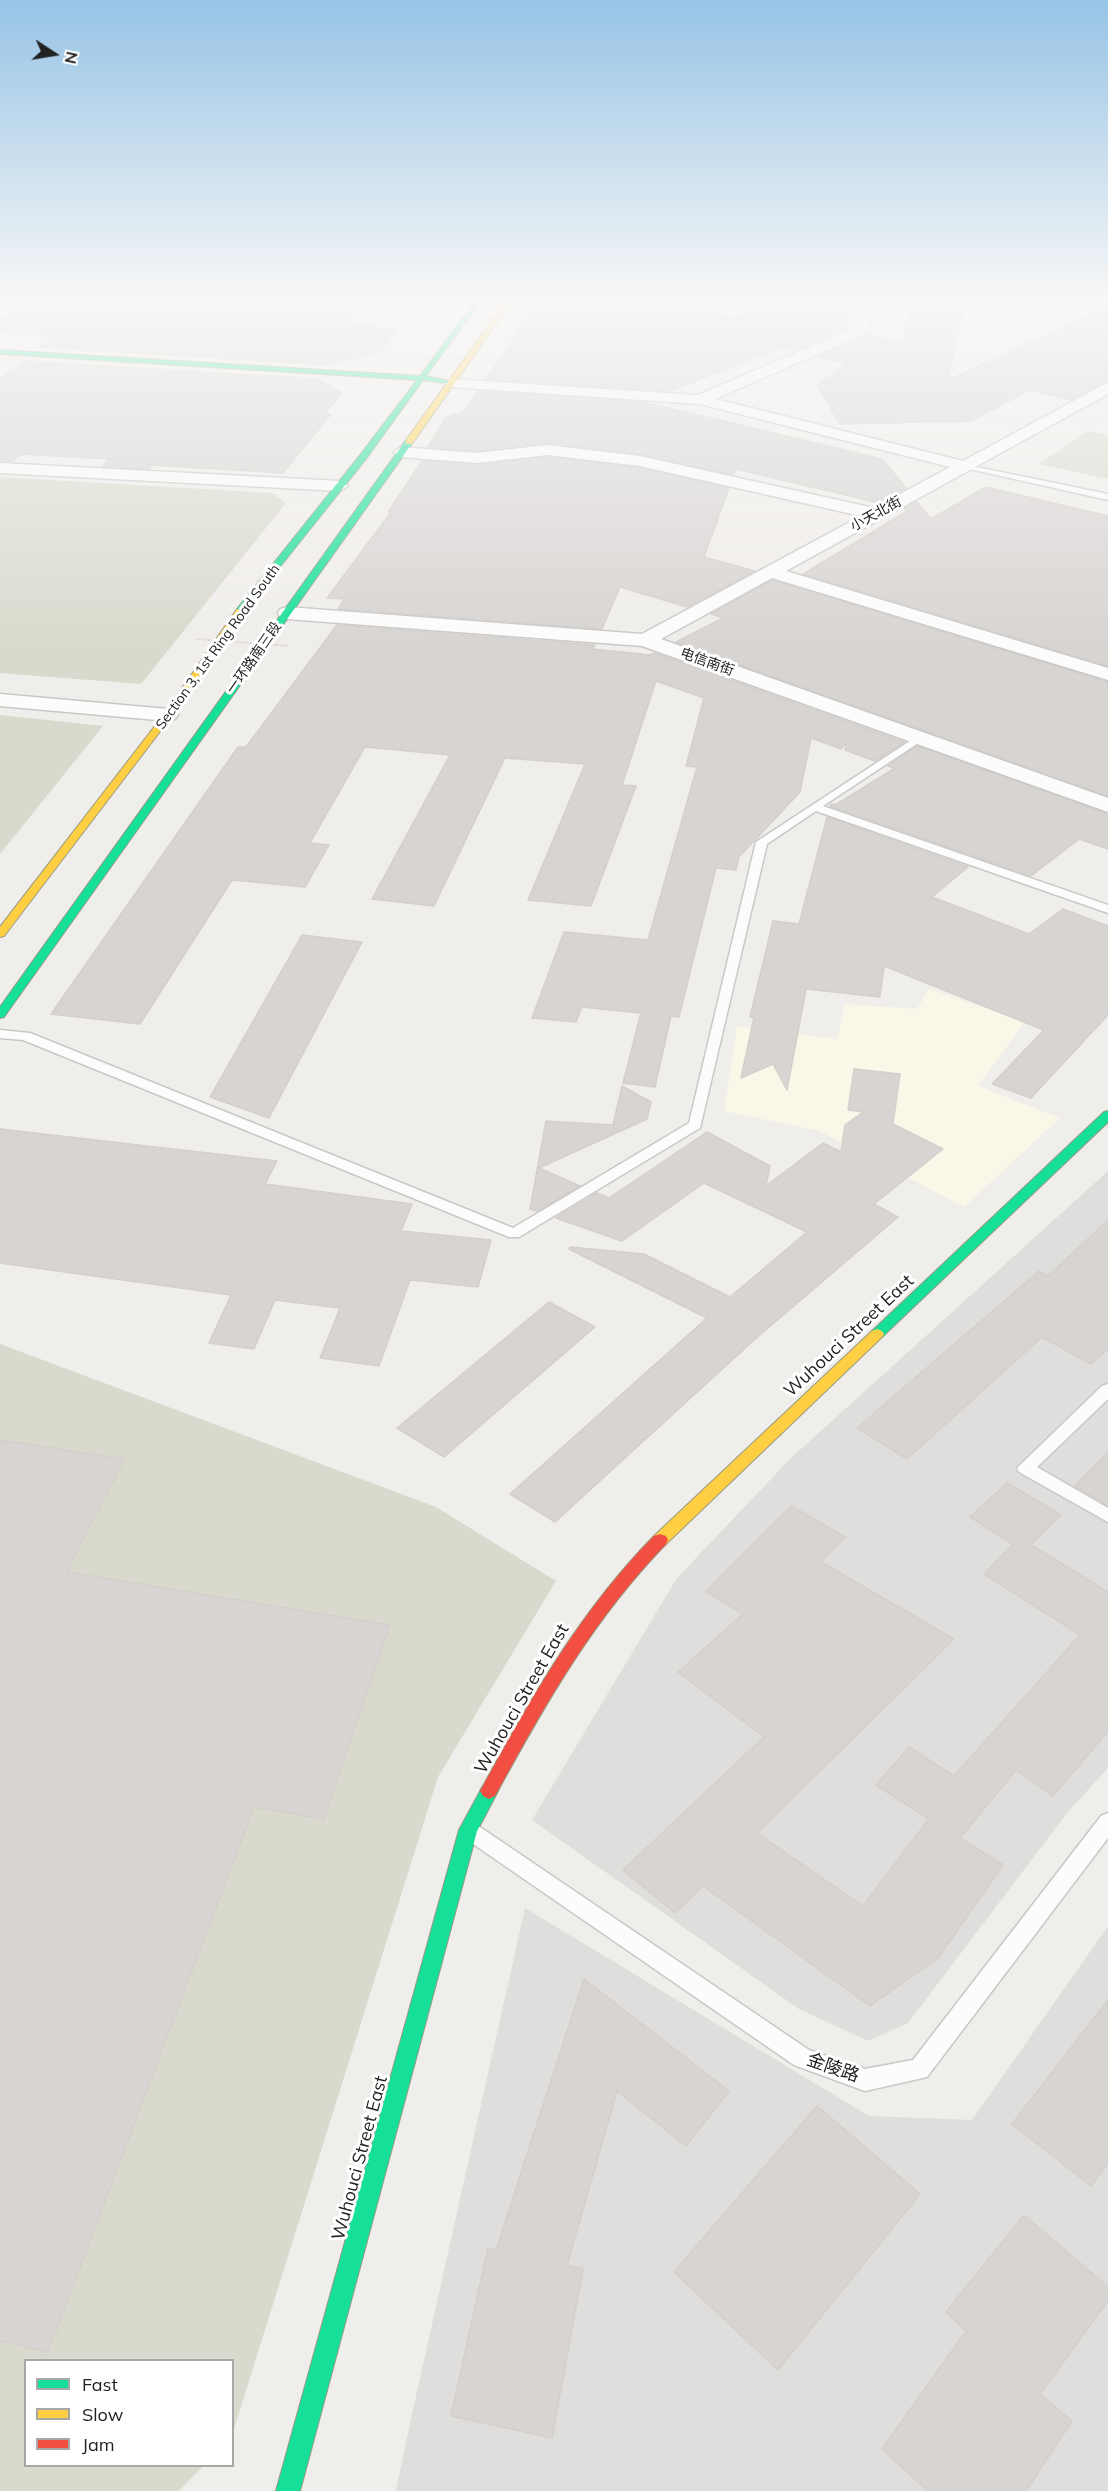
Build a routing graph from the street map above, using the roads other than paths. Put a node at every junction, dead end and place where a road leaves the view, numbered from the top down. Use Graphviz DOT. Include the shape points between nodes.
graph roads {
  1 [pos="394,417"];
  2 [pos="426,417"];
  3 [pos="769,417"];
  4 [pos="1054,417"];
  5 [pos="398,456"];
  6 [pos="363,457"];
  7 [pos="964,466"];
  8 [pos="0,468"];
  9 [pos="340,486"];
  10 [pos="1108,497"];
  11 [pos="877,514"];
  12 [pos="771,572"];
  13 [pos="286,613"];
  14 [pos="645,640"];
  15 [pos="1108,674"];
  16 [pos="0,700"];
  17 [pos="168,715"];
  18 [pos="920,738"];
  19 [pos="1108,805"];
  20 [pos="814,807"];
  21 [pos="1108,909"];
  22 [pos="0,934"];
  23 [pos="0,1015"];
  24 [pos="0,1034"];
  25 [pos="1108,1115"];
  26 [pos="1108,1390"];
  27 [pos="1108,1516"];
  28 [pos="1108,1822"];
  29 [pos="468,1830"];
  30 [pos="288,2491"];
  1 -- 6 [label="main road, Section 3, 1st Ring Road South"];
  2 -- 5 [label="main road, 一环路南三段"];
  3 -- 7 [label="street"];
  4 -- 7 [label="street, 小天北街"];
  5 -- 6 [label="main road" via="382,452"];
  5 -- 11 [label="street" via="477,458 547,450 640,461"];
  5 -- 13 [label="main road, 一环路南三段"];
  6 -- 9 [label="main road, Section 3, 1st Ring Road South"];
  7 -- 10 [label="lane"];
  7 -- 11 [label="street, 小天北街"];
  8 -- 9 [label="street"];
  9 -- 17 [label="main road, Section 3, 1st Ring Road South" via="239,613"];
  11 -- 12 [label="street, 小天北街"];
  12 -- 14 [label="street, 小天北街"];
  12 -- 15 [label="street"];
  13 -- 14 [label="street, 电信南街"];
  13 -- 23 [label="main road, 一环路南三段"];
  14 -- 18 [label="street, 电信南街"];
  16 -- 17 [label="street"];
  17 -- 22 [label="main road, Section 3, 1st Ring Road South"];
  18 -- 19 [label="street, 电信南街"];
  18 -- 20 [label="lane"];
  20 -- 21 [label="lane"];
  20 -- 24 [label="lane" via="762,842 695,1125 514,1234 25,1036"];
  25 -- 29 [label="main road, Wuhouci Street East" via="629,1569 592,1616 514,1744"];
  26 -- 27 [label="lane" via="1025,1468"];
  28 -- 29 [label="lane, 金陵路" via="919,2069 865,2080 801,2058"];
  29 -- 30 [label="main road, Wuhouci Street East"];
}
